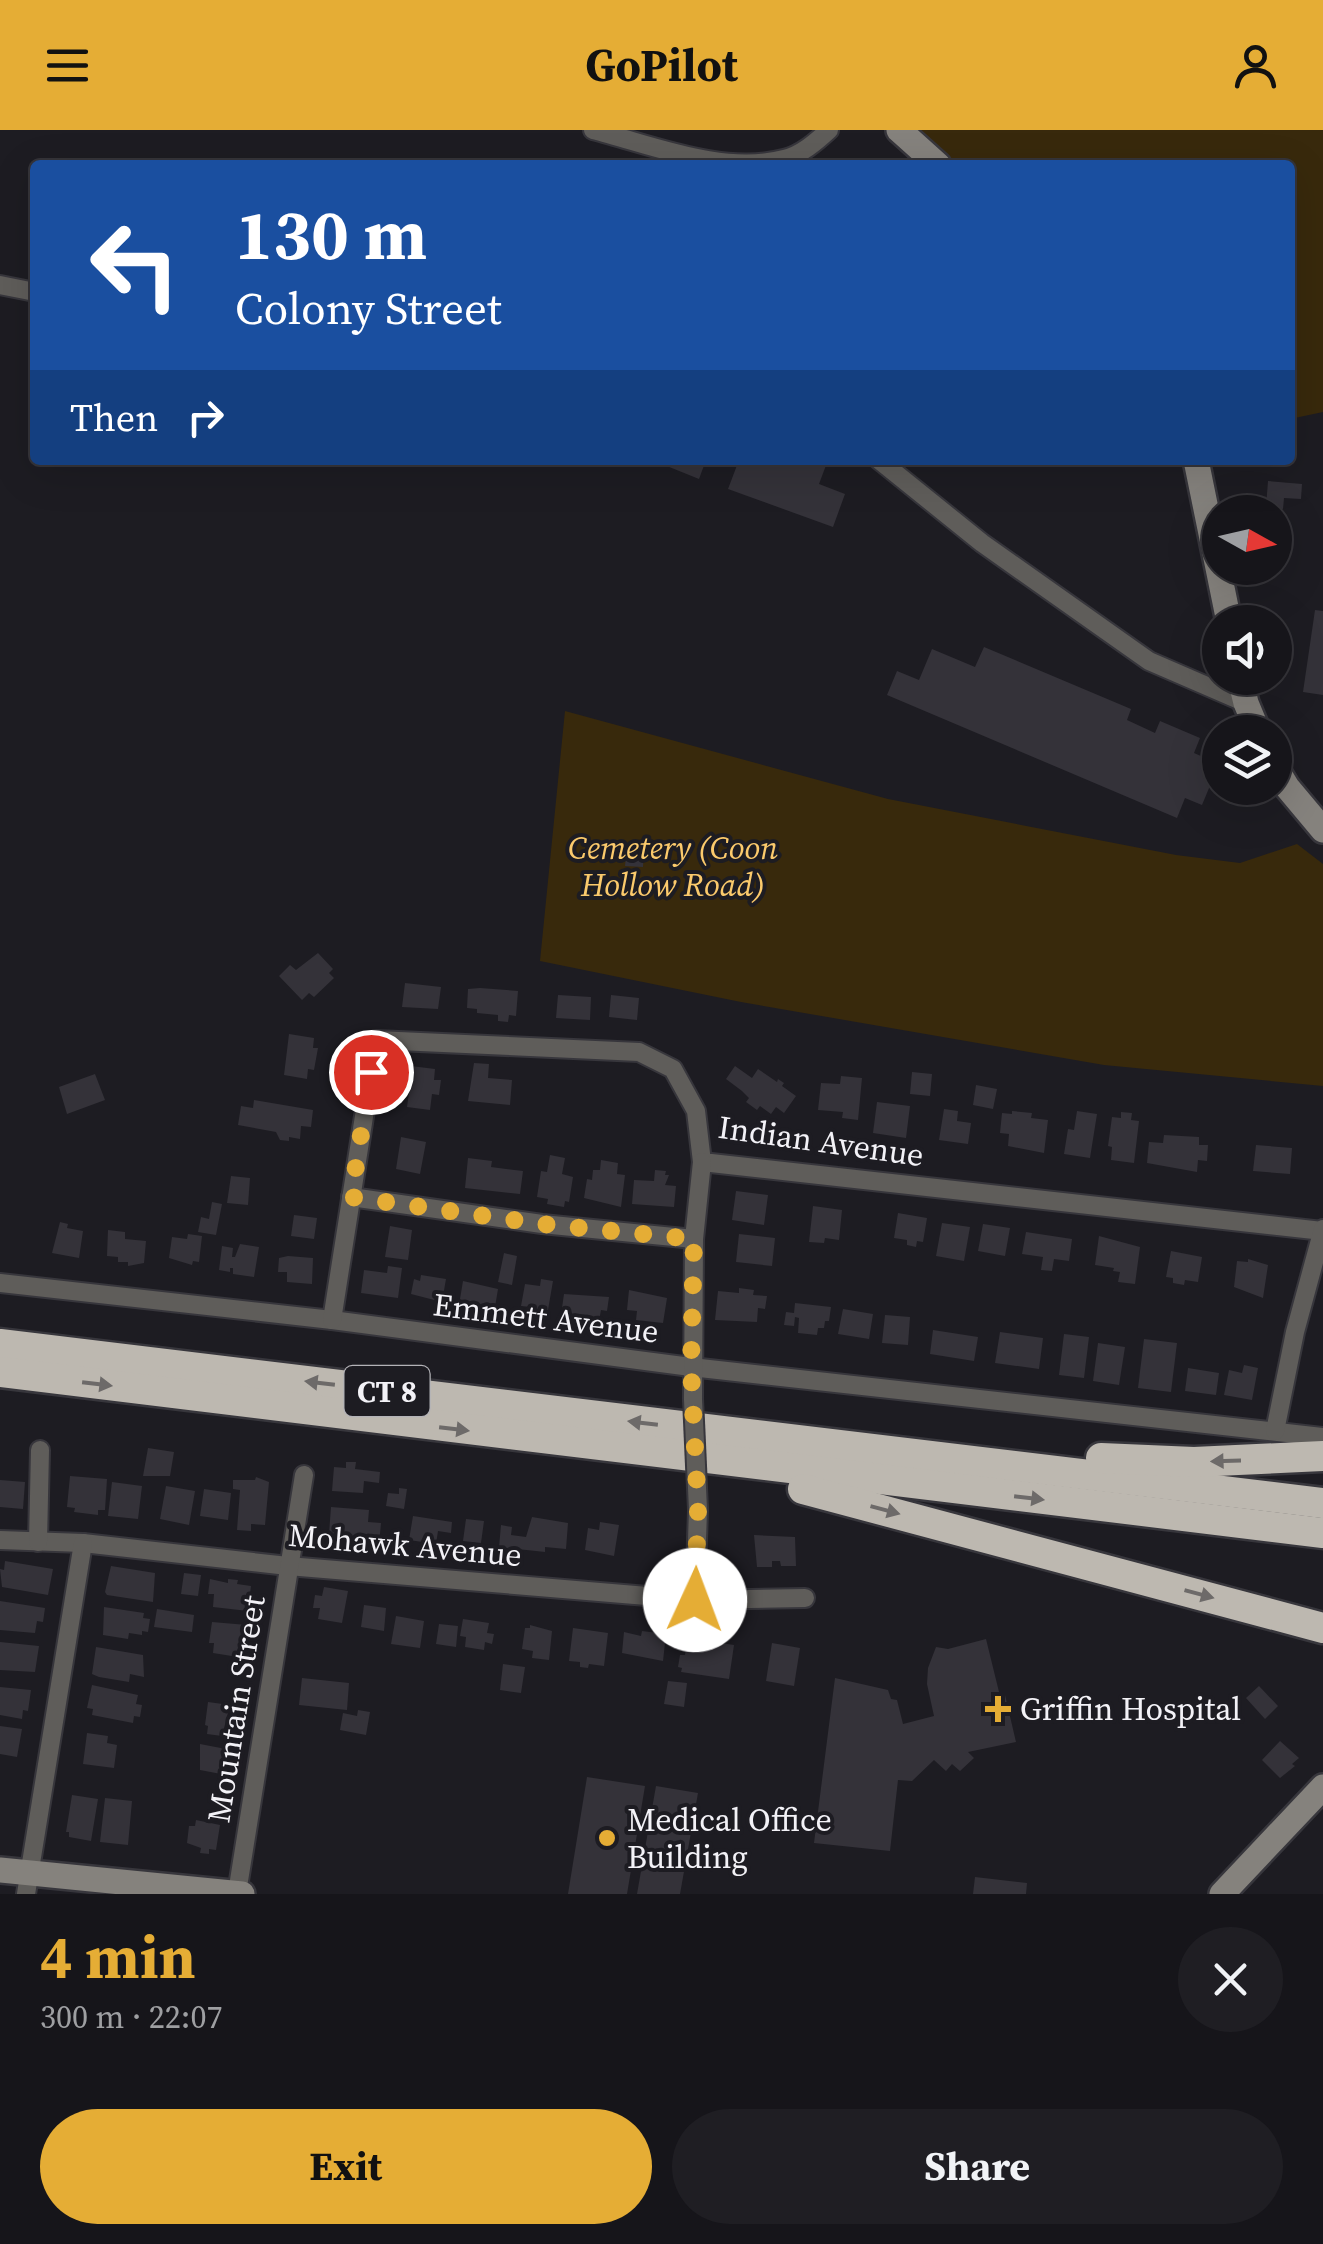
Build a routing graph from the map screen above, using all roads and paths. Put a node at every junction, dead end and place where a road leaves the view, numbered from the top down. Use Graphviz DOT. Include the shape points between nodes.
graph roads {
  1 [pos="593,130"];
  2 [pos="829,130"];
  3 [pos="899,130"];
  4 [pos="712,160"];
  5 [pos="772,160"];
  6 [pos="932,160"];
  7 [pos="0,285"];
  8 [pos="30,291"];
  9 [pos="885,465"];
  10 [pos="1197,465"];
  11 [pos="1226,605"];
  12 [pos="1202,677"];
  13 [pos="1292,793"];
  14 [pos="1323,830"];
  15 [pos="702,1162"];
  16 [pos="351,1197"];
  17 [pos="1323,1230"];
  18 [pos="694,1239"];
  19 [pos="0,1283"];
  20 [pos="332,1320"];
  21 [pos="0,1344"];
  22 [pos="691,1367"];
  23 [pos="0,1372"];
  24 [pos="1275,1431"];
  25 [pos="1323,1437"];
  26 [pos="774,1439"];
  27 [pos="40,1450"];
  28 [pos="619,1450"];
  29 [pos="1323,1456"];
  30 [pos="304,1475"];
  31 [pos="1323,1503"];
  32 [pos="1323,1533"];
  33 [pos="0,1540"];
  34 [pos="38,1542"];
  35 [pos="83,1544"];
  36 [pos="288,1566"];
  37 [pos="805,1598"];
  38 [pos="695,1600"];
  39 [pos="1323,1628"];
  40 [pos="1323,1788"];
  41 [pos="0,1870"];
  42 [pos="28,1883"];
  43 [pos="239,1894"];
  44 [pos="1222,1894"];
  1 -- 4 [label="street"];
  2 -- 5 [label="street" via="785,159"];
  3 -- 6 [label="street"];
  7 -- 8 [label="street"];
  9 -- 12 [label="street" via="982,543 1150,661"];
  10 -- 11 [label="street"];
  13 -- 14 [label="street"];
  15 -- 16 [label="street, Indian Avenue" via="696,1111 674,1070 639,1052 376,1040"];
  15 -- 17 [label="street, Indian Avenue"];
  15 -- 18 [label="street"];
  16 -- 18 [label="street"];
  16 -- 20 [label="street"];
  17 -- 24 [label="street"];
  18 -- 22 [label="street"];
  19 -- 20 [label="street, Emmett Avenue"];
  20 -- 22 [label="street, Emmett Avenue"];
  26 -- 21 [label="highway, CT 8, one-way"];
  22 -- 24 [label="street, Emmett Avenue"];
  22 -- 38 [label="street, bridge"];
  23 -- 28 [label="highway, CT 8, one-way"];
  24 -- 25 [label="street, Emmett Avenue"];
  29 -- 26 [label="highway, one-way" via="1178,1462 940,1439"];
  26 -- 31 [label="highway, CT 8"];
  27 -- 34 [label="street"];
  28 -- 32 [label="highway, CT 8, one-way"];
  28 -- 39 [label="highway, one-way" via="825,1493"];
  30 -- 36 [label="street, Mountain Street"];
  33 -- 34 [label="street, Mohawk Avenue"];
  34 -- 35 [label="street, Mohawk Avenue"];
  35 -- 36 [label="street, Mohawk Avenue"];
  35 -- 42 [label="street"];
  36 -- 38 [label="street, Mohawk Avenue"];
  36 -- 43 [label="street, Mountain Street"];
  37 -- 38 [label="street, Mohawk Avenue"];
  40 -- 44 [label="street"];
  41 -- 42 [label="street"];
  42 -- 43 [label="street"];
}
